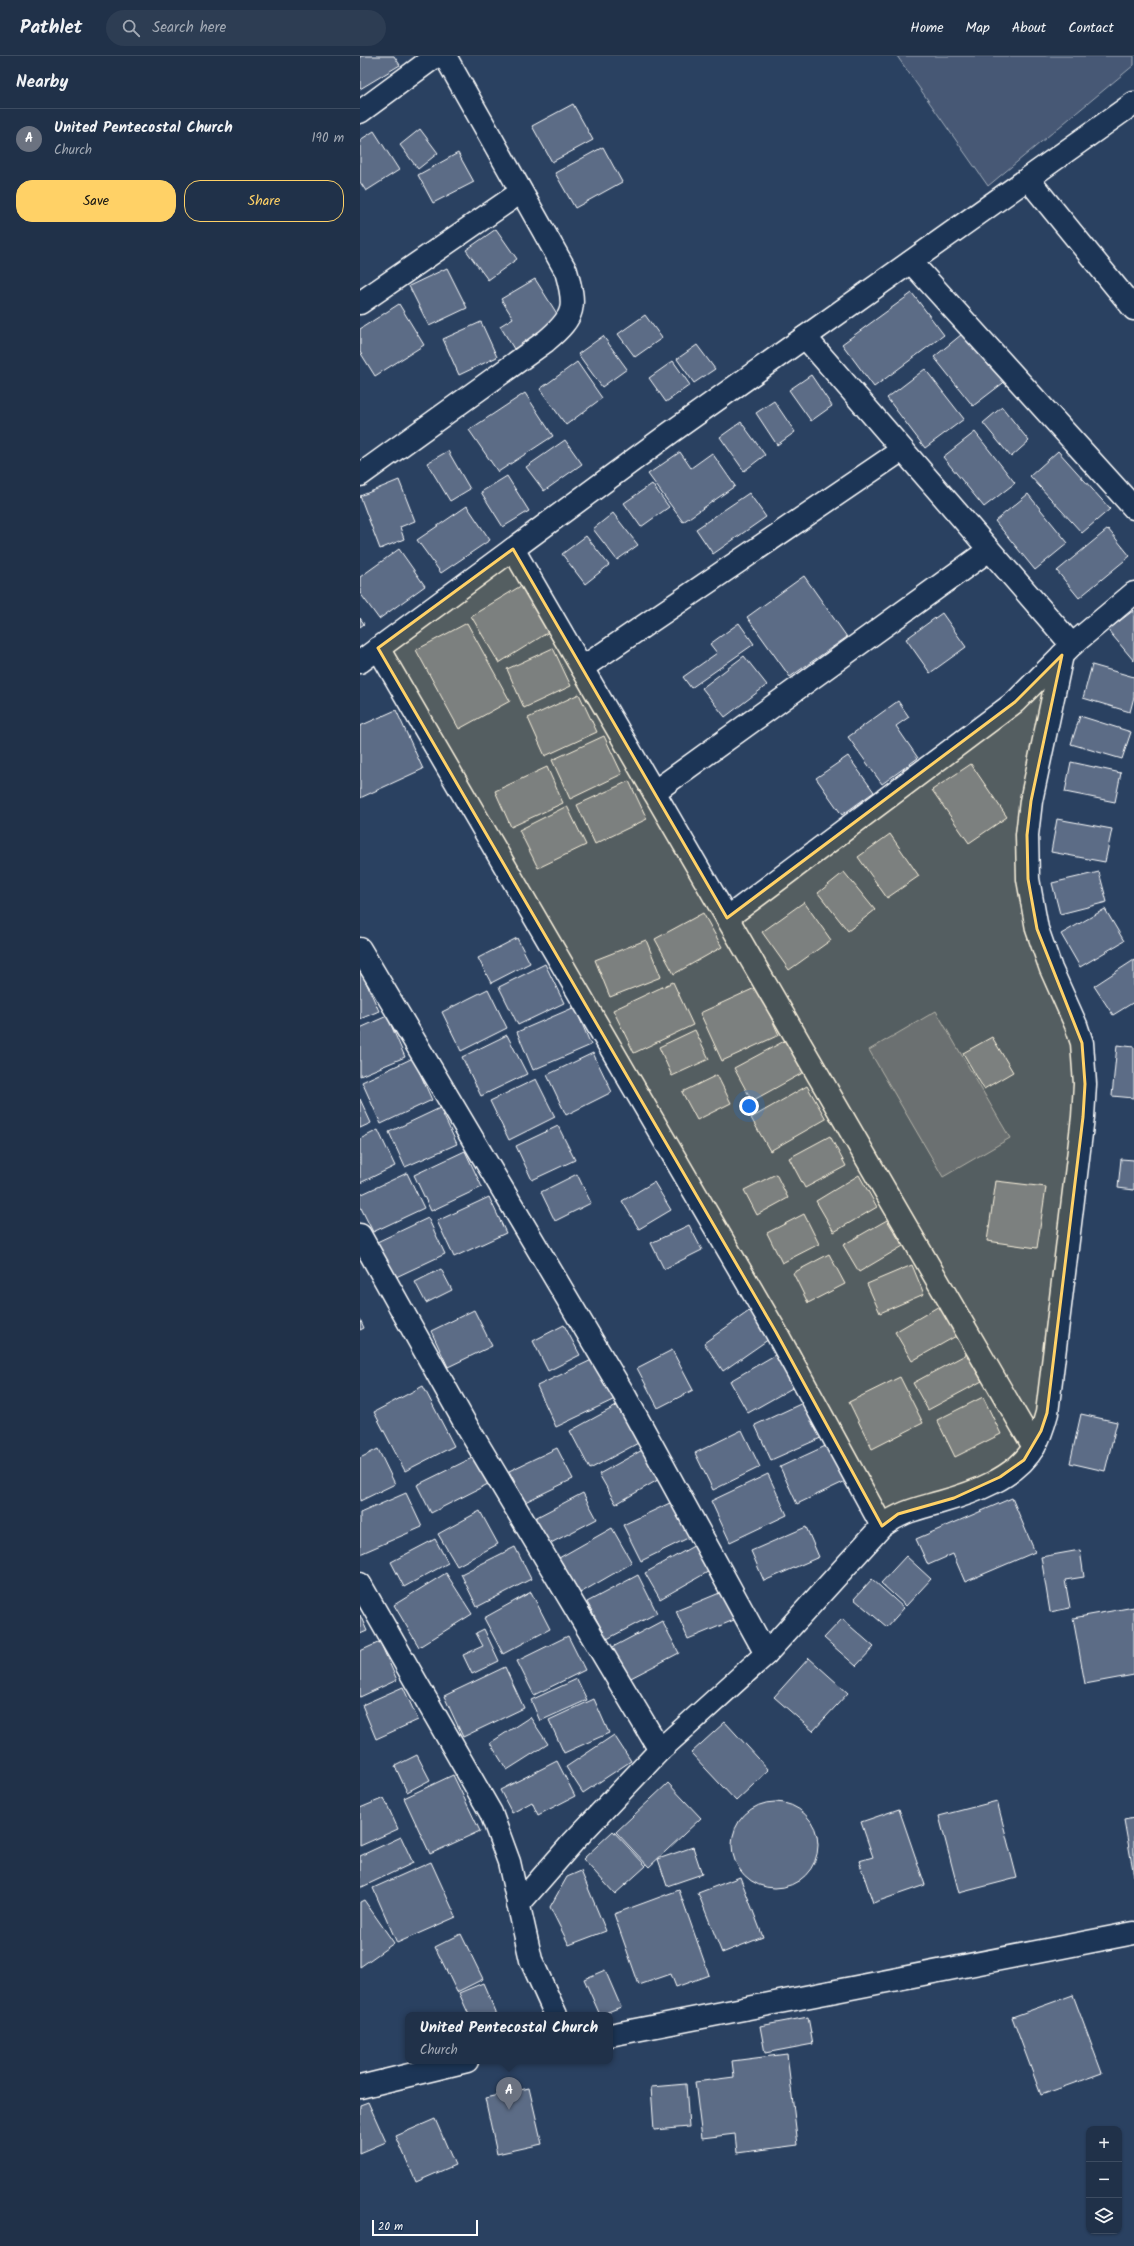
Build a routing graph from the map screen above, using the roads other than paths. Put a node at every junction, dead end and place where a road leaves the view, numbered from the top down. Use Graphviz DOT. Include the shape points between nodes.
graph roads {
  1 [pos="436,56"];
  2 [pos="445,56"];
  3 [pos="1134,103"];
  4 [pos="360,112"];
  5 [pos="1028,179"];
  6 [pos="521,192"];
  7 [pos="911,262"];
  8 [pos="360,303"];
  9 [pos="1134,309"];
  10 [pos="805,337"];
  11 [pos="902,450"];
  12 [pos="360,475"];
  13 [pos="1134,508"];
  14 [pos="513,549"];
  15 [pos="989,550"];
  16 [pos="1134,593"];
  17 [pos="378,648"];
  18 [pos="1067,650"];
  19 [pos="360,662"];
  20 [pos="582,668"];
  21 [pos="654,792"];
  22 [pos="727,918"];
  23 [pos="360,949"];
  24 [pos="360,1235"];
  25 [pos="1034,1447"];
  26 [pos="882,1526"];
  27 [pos="360,1584"];
  28 [pos="766,1654"];
  29 [pos="660,1750"];
  30 [pos="518,1905"];
  31 [pos="1134,1933"];
  32 [pos="555,2012"];
  33 [pos="613,2034"];
  34 [pos="455,2064"];
  35 [pos="360,2087"];
  1 -- 4 [label="street"];
  2 -- 6 [label="street"];
  3 -- 5 [label="street"];
  5 -- 7 [label="street"];
  5 -- 9 [label="street"];
  6 -- 8 [label="street"];
  6 -- 12 [label="street" via="566,270 573,304 570,315 546,341"];
  7 -- 10 [label="street"];
  7 -- 13 [label="street"];
  10 -- 11 [label="street"];
  10 -- 14 [label="street"];
  11 -- 15 [label="street"];
  11 -- 20 [label="street"];
  14 -- 17 [label="street"];
  14 -- 20 [label="street"];
  15 -- 18 [label="street"];
  15 -- 21 [label="street"];
  16 -- 18 [label="street"];
  17 -- 19 [label="street"];
  17 -- 26 [label="street" via="776,1332"];
  18 -- 22 [label="street" via="1015,702"];
  18 -- 25 [label="street" via="1031,801 1027,835 1028,879 1037,929 1051,970 1082,1043 1084,1098 1047,1413"];
  20 -- 21 [label="street"];
  21 -- 22 [label="street"];
  22 -- 25 [label="street"];
  23 -- 28 [label="street" via="633,1410"];
  24 -- 29 [label="street" via="465,1423"];
  25 -- 26 [label="street" via="1014,1468 976,1490 898,1514"];
  26 -- 28 [label="street"];
  27 -- 30 [label="street" via="491,1813 509,1862"];
  28 -- 29 [label="street"];
  29 -- 30 [label="street" via="573,1842"];
  30 -- 32 [label="street" via="531,1960"];
  31 -- 33 [label="street"];
  34 -- 35 [label="street"];
}
